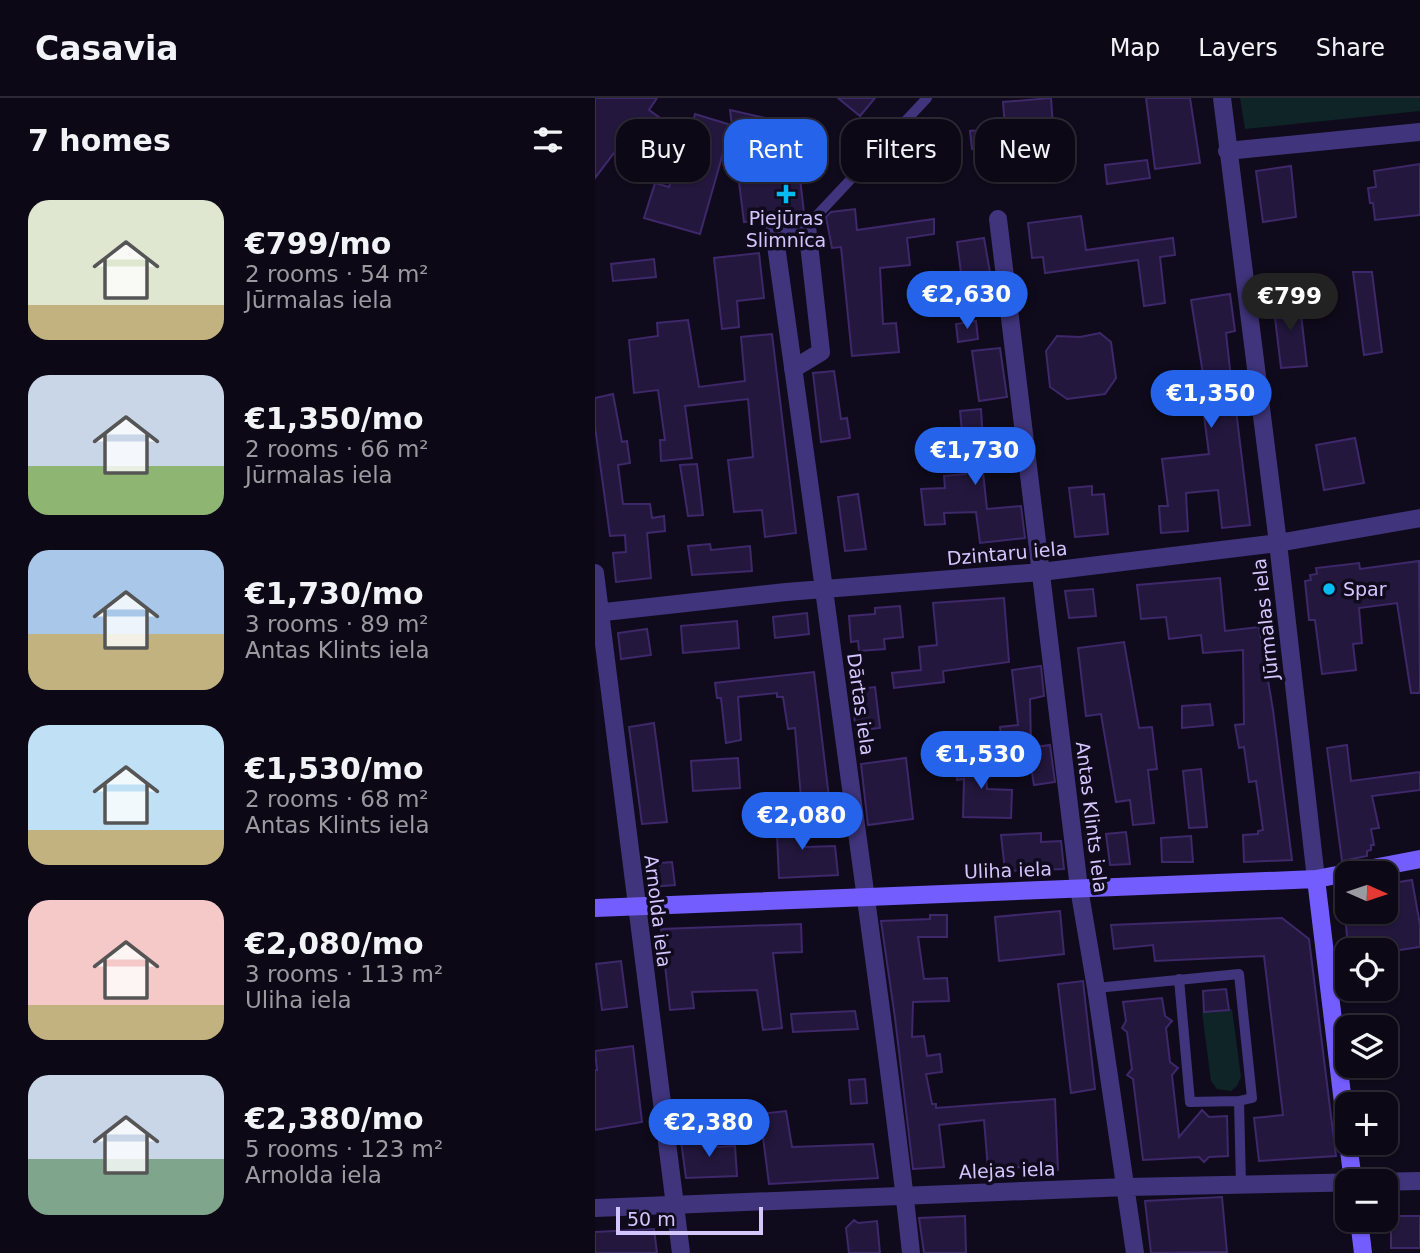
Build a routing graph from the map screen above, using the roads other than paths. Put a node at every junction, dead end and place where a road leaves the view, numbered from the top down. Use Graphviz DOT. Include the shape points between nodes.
graph roads {
  1 [pos="927,98"];
  2 [pos="1221,98"];
  3 [pos="1420,132"];
  4 [pos="1227,151"];
  5 [pos="998,219"];
  6 [pos="807,226"];
  7 [pos="793,369"];
  8 [pos="1420,518"];
  9 [pos="1278,543"];
  10 [pos="1041,572"];
  11 [pos="595,573"];
  12 [pos="825,589"];
  13 [pos="597,613"];
  14 [pos="1420,859"];
  15 [pos="1315,878"];
  16 [pos="1079,888"];
  17 [pos="866,897"];
  18 [pos="636,906"];
  19 [pos="595,908"];
  20 [pos="1179,979"];
  21 [pos="1096,988"];
  22 [pos="1342,1092"];
  23 [pos="1240,1101"];
  24 [pos="1398,1181"];
  25 [pos="1420,1181"];
  26 [pos="1335,1182"];
  27 [pos="1241,1185"];
  28 [pos="1126,1187"];
  29 [pos="905,1195"];
  30 [pos="674,1205"];
  31 [pos="595,1208"];
  32 [pos="1360,1232"];
  33 [pos="681,1253"];
  34 [pos="911,1253"];
  35 [pos="1135,1253"];
  36 [pos="1363,1253"];
  1 -- 6 [label="lane"];
  2 -- 4 [label="street, Jūrmalas iela"];
  3 -- 4 [label="street"];
  4 -- 9 [label="street, Jūrmalas iela"];
  5 -- 10 [label="street, Antas Klints iela"];
  6 -- 7 [label="street" via="821,352"];
  6 -- 7 [label="street, Dārtas iela" via="774,231"];
  7 -- 12 [label="street, Dārtas iela"];
  8 -- 9 [label="street, Dzintaru iela"];
  9 -- 10 [label="street, Dzintaru iela"];
  9 -- 15 [label="street, Jūrmalas iela"];
  10 -- 12 [label="street, Dzintaru iela"];
  10 -- 16 [label="street, Antas Klints iela"];
  11 -- 13 [label="street, Arnolda iela"];
  12 -- 13 [label="street, Dzintaru iela"];
  12 -- 17 [label="street, Dārtas iela"];
  13 -- 18 [label="street, Arnolda iela"];
  14 -- 15 [label="main road, Uliha iela"];
  15 -- 16 [label="main road, Uliha iela"];
  15 -- 22 [label="main road, Jūrmalas iela"];
  16 -- 17 [label="main road, Uliha iela"];
  16 -- 21 [label="street, Antas Klints iela"];
  17 -- 18 [label="main road, Uliha iela"];
  17 -- 29 [label="street, Dārtas iela"];
  18 -- 19 [label="main road, Uliha iela"];
  18 -- 30 [label="street, Arnolda iela"];
  20 -- 21 [label="lane"];
  20 -- 23 [label="lane" via="1191,1102"];
  20 -- 23 [label="lane" via="1239,974 1252,1098"];
  21 -- 28 [label="street, Antas Klints iela"];
  23 -- 27 [label="lane"];
  24 -- 25 [label="street, Alejas iela"];
  26 -- 27 [label="street, Alejas iela"];
  27 -- 28 [label="street, Alejas iela"];
  28 -- 29 [label="street, Alejas iela"];
  28 -- 35 [label="street, Antas Klints iela"];
  29 -- 30 [label="street, Alejas iela"];
  29 -- 34 [label="street, Dārtas iela"];
  30 -- 31 [label="street, Alejas iela"];
  30 -- 33 [label="street, Arnolda iela"];
  32 -- 36 [label="main road"];
}
